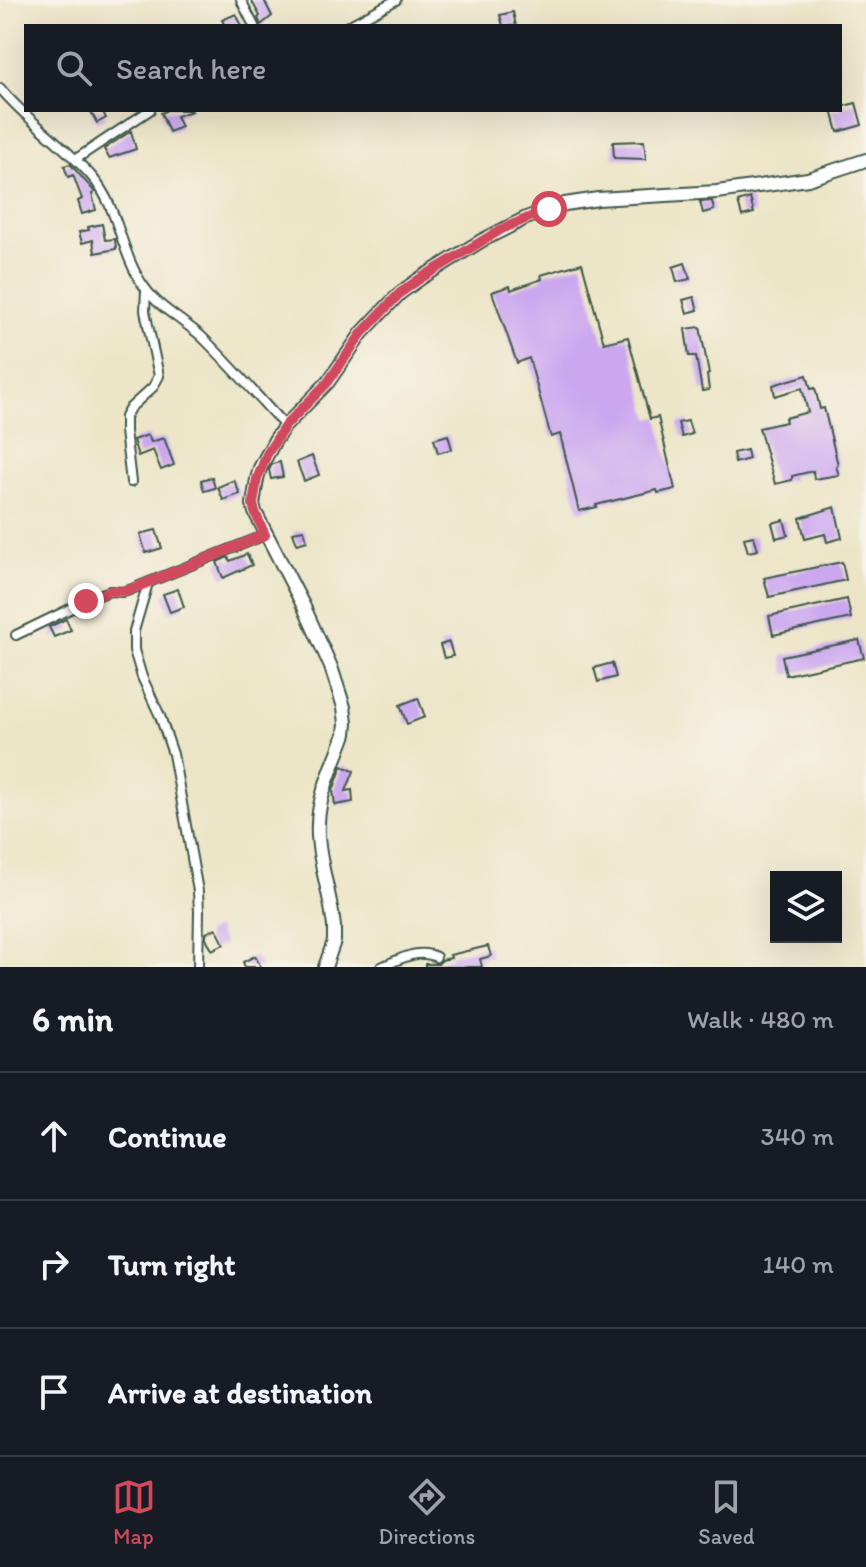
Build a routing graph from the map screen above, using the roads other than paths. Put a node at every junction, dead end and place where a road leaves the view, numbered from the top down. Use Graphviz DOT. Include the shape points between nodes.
graph roads {
  1 [pos="241,0"];
  2 [pos="396,0"];
  3 [pos="253,24"];
  4 [pos="352,24"];
  5 [pos="0,88"];
  6 [pos="147,112"];
  7 [pos="76,159"];
  8 [pos="866,160"];
  9 [pos="146,290"];
  10 [pos="285,426"];
  11 [pos="131,482"];
  12 [pos="265,535"];
  13 [pos="148,583"];
  14 [pos="16,635"];
  15 [pos="436,957"];
  16 [pos="198,967"];
  17 [pos="325,967"];
  18 [pos="381,967"];
  1 -- 3 [label="street"];
  2 -- 4 [label="street"];
  5 -- 7 [label="street"];
  6 -- 7 [label="street"];
  7 -- 9 [label="street" via="107,198 129,262"];
  8 -- 10 [label="street" via="808,179 717,192 582,201 526,218 400,293"];
  9 -- 10 [label="street" via="204,340"];
  9 -- 11 [label="street" via="145,311 159,376 125,417"];
  10 -- 12 [label="street" via="260,468 255,490 255,512"];
  12 -- 13 [label="street"];
  12 -- 17 [label="street" via="331,667 346,723 318,824 334,927"];
  13 -- 14 [label="street" via="99,595"];
  13 -- 16 [label="street" via="133,641 173,754 198,891"];
  15 -- 18 [label="street" via="418,953"];
}
